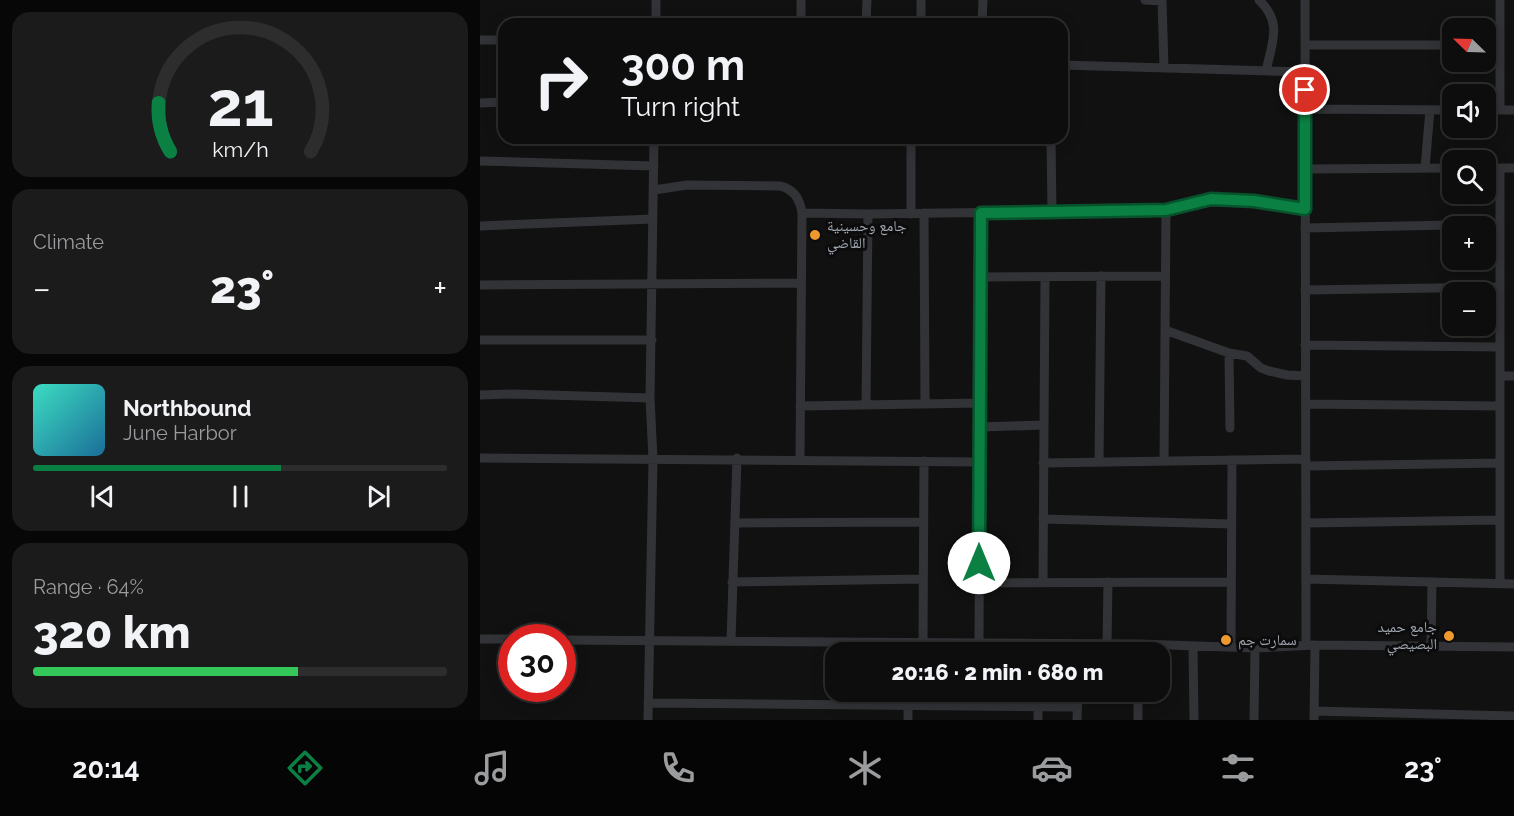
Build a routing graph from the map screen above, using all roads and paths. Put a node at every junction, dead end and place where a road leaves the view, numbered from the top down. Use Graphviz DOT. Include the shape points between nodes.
graph roads {
  1 [pos="656,0"];
  2 [pos="801,0"];
  3 [pos="867,0"];
  4 [pos="921,0"];
  5 [pos="983,0"];
  6 [pos="991,0"];
  7 [pos="1145,0"];
  8 [pos="1162,0"];
  9 [pos="1259,0"];
  10 [pos="1305,0"];
  11 [pos="1500,0"];
  12 [pos="656,18"];
  13 [pos="801,18"];
  14 [pos="866,18"];
  15 [pos="921,18"];
  16 [pos="982,18"];
  17 [pos="480,40"];
  18 [pos="498,40"];
  19 [pos="1305,45"];
  20 [pos="1442,45"];
  21 [pos="1496,45"];
  22 [pos="1500,45"];
  23 [pos="1068,65"];
  24 [pos="1164,68"];
  25 [pos="1266,70"];
  26 [pos="1305,72"];
  27 [pos="498,102"];
  28 [pos="480,103"];
  29 [pos="1305,109"];
  30 [pos="1430,110"];
  31 [pos="1442,110"];
  32 [pos="1496,110"];
  33 [pos="1500,110"];
  34 [pos="1514,110"];
  35 [pos="654,144"];
  36 [pos="911,144"];
  37 [pos="1051,144"];
  38 [pos="480,161"];
  39 [pos="654,166"];
  40 [pos="1425,168"];
  41 [pos="1442,168"];
  42 [pos="1496,168"];
  43 [pos="1500,168"];
  44 [pos="1514,168"];
  45 [pos="1305,169"];
  46 [pos="654,190"];
  47 [pos="1305,209"];
  48 [pos="1166,210"];
  49 [pos="1052,212"];
  50 [pos="802,213"];
  51 [pos="924,213"];
  52 [pos="981,213"];
  53 [pos="868,214"];
  54 [pos="911,214"];
  55 [pos="653,219"];
  56 [pos="1500,224"];
  57 [pos="480,226"];
  58 [pos="1305,228"];
  59 [pos="1101,276"];
  60 [pos="1165,276"];
  61 [pos="1045,277"];
  62 [pos="981,278"];
  63 [pos="653,283"];
  64 [pos="801,283"];
  65 [pos="480,285"];
  66 [pos="1500,287"];
  67 [pos="1305,290"];
  68 [pos="1165,330"];
  69 [pos="480,340"];
  70 [pos="652,340"];
  71 [pos="1305,345"];
  72 [pos="1500,347"];
  73 [pos="1229,352"];
  74 [pos="1305,376"];
  75 [pos="1500,376"];
  76 [pos="1514,376"];
  77 [pos="480,396"];
  78 [pos="650,398"];
  79 [pos="980,403"];
  80 [pos="924,404"];
  81 [pos="1306,404"];
  82 [pos="866,405"];
  83 [pos="800,406"];
  84 [pos="1500,406"];
  85 [pos="1044,425"];
  86 [pos="980,427"];
  87 [pos="1230,428"];
  88 [pos="480,458"];
  89 [pos="737,458"];
  90 [pos="653,459"];
  91 [pos="800,459"];
  92 [pos="1164,460"];
  93 [pos="1232,460"];
  94 [pos="924,461"];
  95 [pos="980,462"];
  96 [pos="1099,462"];
  97 [pos="1306,462"];
  98 [pos="1044,463"];
  99 [pos="1500,463"];
  100 [pos="1043,519"];
  101 [pos="1500,520"];
  102 [pos="923,522"];
  103 [pos="735,523"];
  104 [pos="1231,524"];
  105 [pos="1306,524"];
  106 [pos="923,579"];
  107 [pos="1306,579"];
  108 [pos="732,582"];
  109 [pos="1043,582"];
  110 [pos="1108,582"];
  111 [pos="1231,582"];
  112 [pos="1432,582"];
  113 [pos="979,583"];
  114 [pos="1500,583"];
  115 [pos="1514,584"];
  116 [pos="480,639"];
  117 [pos="498,639"];
  118 [pos="576,640"];
  119 [pos="648,641"];
  120 [pos="731,641"];
  121 [pos="923,642"];
  122 [pos="979,642"];
  123 [pos="1107,642"];
  124 [pos="1310,645"];
  125 [pos="825,646"];
  126 [pos="1193,646"];
  127 [pos="1231,646"];
  128 [pos="1431,646"];
  129 [pos="1170,647"];
  130 [pos="1514,647"];
  131 [pos="1255,648"];
  132 [pos="1077,702"];
  133 [pos="1138,702"];
  134 [pos="648,703"];
  135 [pos="860,704"];
  136 [pos="908,705"];
  137 [pos="1038,706"];
  138 [pos="1077,707"];
  139 [pos="1314,715"];
  140 [pos="1514,718"];
  141 [pos="648,720"];
  142 [pos="908,720"];
  143 [pos="1038,720"];
  144 [pos="1077,720"];
  145 [pos="1138,720"];
  146 [pos="1194,720"];
  147 [pos="1254,720"];
  1 -- 12 [label="street"];
  2 -- 13 [label="street"];
  3 -- 14 [label="street"];
  4 -- 15 [label="street"];
  5 -- 6 [label="street"];
  5 -- 16 [label="street"];
  7 -- 8 [label="street"];
  8 -- 24 [label="street"];
  9 -- 25 [label="street" via="1274,21"];
  10 -- 19 [label="street"];
  11 -- 22 [label="street"];
  17 -- 18 [label="street"];
  19 -- 20 [label="street"];
  19 -- 26 [label="street"];
  21 -- 22 [label="street"];
  22 -- 33 [label="street"];
  23 -- 24 [label="street"];
  24 -- 25 [label="street"];
  25 -- 26 [label="street"];
  26 -- 29 [label="street"];
  27 -- 28 [label="street"];
  29 -- 30 [label="street"];
  29 -- 45 [label="street"];
  30 -- 31 [label="street"];
  30 -- 40 [label="street"];
  32 -- 33 [label="street"];
  33 -- 34 [label="street"];
  35 -- 39 [label="street"];
  36 -- 54 [label="street"];
  37 -- 49 [label="street"];
  38 -- 39 [label="street"];
  39 -- 46 [label="street"];
  40 -- 41 [label="street"];
  40 -- 45 [label="street"];
  42 -- 43 [label="street"];
  43 -- 44 [label="street"];
  43 -- 56 [label="street"];
  45 -- 47 [label="street"];
  46 -- 50 [label="street" via="687,185 780,186 795,195"];
  46 -- 55 [label="street"];
  47 -- 48 [label="street" via="1211,199"];
  47 -- 58 [label="street"];
  48 -- 49 [label="street"];
  48 -- 60 [label="street"];
  49 -- 52 [label="street"];
  50 -- 53 [label="street"];
  50 -- 64 [label="street"];
  51 -- 52 [label="street"];
  51 -- 54 [label="street"];
  51 -- 80 [label="street"];
  52 -- 62 [label="street"];
  53 -- 54 [label="street"];
  53 -- 82 [label="street"];
  55 -- 57 [label="street"];
  55 -- 63 [label="street"];
  56 -- 58 [label="street"];
  56 -- 66 [label="street"];
  58 -- 67 [label="street"];
  59 -- 60 [label="street"];
  59 -- 61 [label="street"];
  59 -- 96 [label="street"];
  60 -- 68 [label="street"];
  61 -- 62 [label="street"];
  61 -- 85 [label="street"];
  62 -- 79 [label="street"];
  63 -- 64 [label="street"];
  63 -- 65 [label="street"];
  63 -- 70 [label="street"];
  64 -- 83 [label="street"];
  66 -- 67 [label="street"];
  66 -- 72 [label="street"];
  67 -- 71 [label="street"];
  68 -- 73 [label="street"];
  68 -- 92 [label="street"];
  69 -- 70 [label="street"];
  70 -- 78 [label="street"];
  71 -- 72 [label="street"];
  71 -- 74 [label="street"];
  72 -- 75 [label="street"];
  73 -- 74 [label="street" via="1247,356 1269,371"];
  73 -- 87 [label="street"];
  74 -- 81 [label="street"];
  75 -- 76 [label="street"];
  75 -- 84 [label="street"];
  77 -- 78 [label="street"];
  78 -- 90 [label="street"];
  79 -- 80 [label="street"];
  79 -- 86 [label="street"];
  80 -- 82 [label="street"];
  81 -- 84 [label="street"];
  81 -- 97 [label="street"];
  82 -- 83 [label="street"];
  83 -- 91 [label="street"];
  84 -- 99 [label="street"];
  85 -- 86 [label="street"];
  85 -- 98 [label="street"];
  86 -- 95 [label="street"];
  88 -- 90 [label="street"];
  89 -- 90 [label="street"];
  89 -- 91 [label="street"];
  89 -- 103 [label="street"];
  90 -- 119 [label="street"];
  91 -- 94 [label="street"];
  92 -- 93 [label="street"];
  92 -- 96 [label="street"];
  93 -- 97 [label="street"];
  93 -- 104 [label="street"];
  94 -- 95 [label="street"];
  94 -- 102 [label="street"];
  95 -- 113 [label="street"];
  96 -- 98 [label="street"];
  97 -- 99 [label="street"];
  97 -- 105 [label="street"];
  98 -- 100 [label="street"];
  99 -- 101 [label="street"];
  100 -- 104 [label="street"];
  100 -- 109 [label="street"];
  101 -- 105 [label="street"];
  101 -- 114 [label="street"];
  102 -- 103 [label="street"];
  102 -- 106 [label="street"];
  103 -- 108 [label="street"];
  104 -- 111 [label="street"];
  105 -- 107 [label="street"];
  106 -- 108 [label="street"];
  106 -- 121 [label="street"];
  107 -- 112 [label="street"];
  107 -- 124 [label="street"];
  108 -- 120 [label="street"];
  109 -- 110 [label="street"];
  109 -- 113 [label="street"];
  110 -- 111 [label="street"];
  110 -- 123 [label="street"];
  111 -- 127 [label="street"];
  112 -- 114 [label="street"];
  112 -- 128 [label="street"];
  113 -- 122 [label="street"];
  114 -- 115 [label="street"];
  116 -- 117 [label="street"];
  118 -- 119 [label="street"];
  119 -- 120 [label="street"];
  119 -- 134 [label="street"];
  120 -- 125 [label="street"];
  124 -- 128 [label="street"];
  124 -- 131 [label="street"];
  124 -- 139 [label="street"];
  126 -- 127 [label="street"];
  126 -- 129 [label="street"];
  126 -- 146 [label="street"];
  127 -- 131 [label="street"];
  128 -- 130 [label="street"];
  131 -- 147 [label="street"];
  132 -- 138 [label="street"];
  133 -- 145 [label="street"];
  134 -- 135 [label="street"];
  134 -- 141 [label="street"];
  135 -- 136 [label="street"];
  136 -- 137 [label="street"];
  136 -- 142 [label="street"];
  137 -- 138 [label="street"];
  137 -- 143 [label="street"];
  138 -- 144 [label="street"];
  139 -- 140 [label="street"];
}
